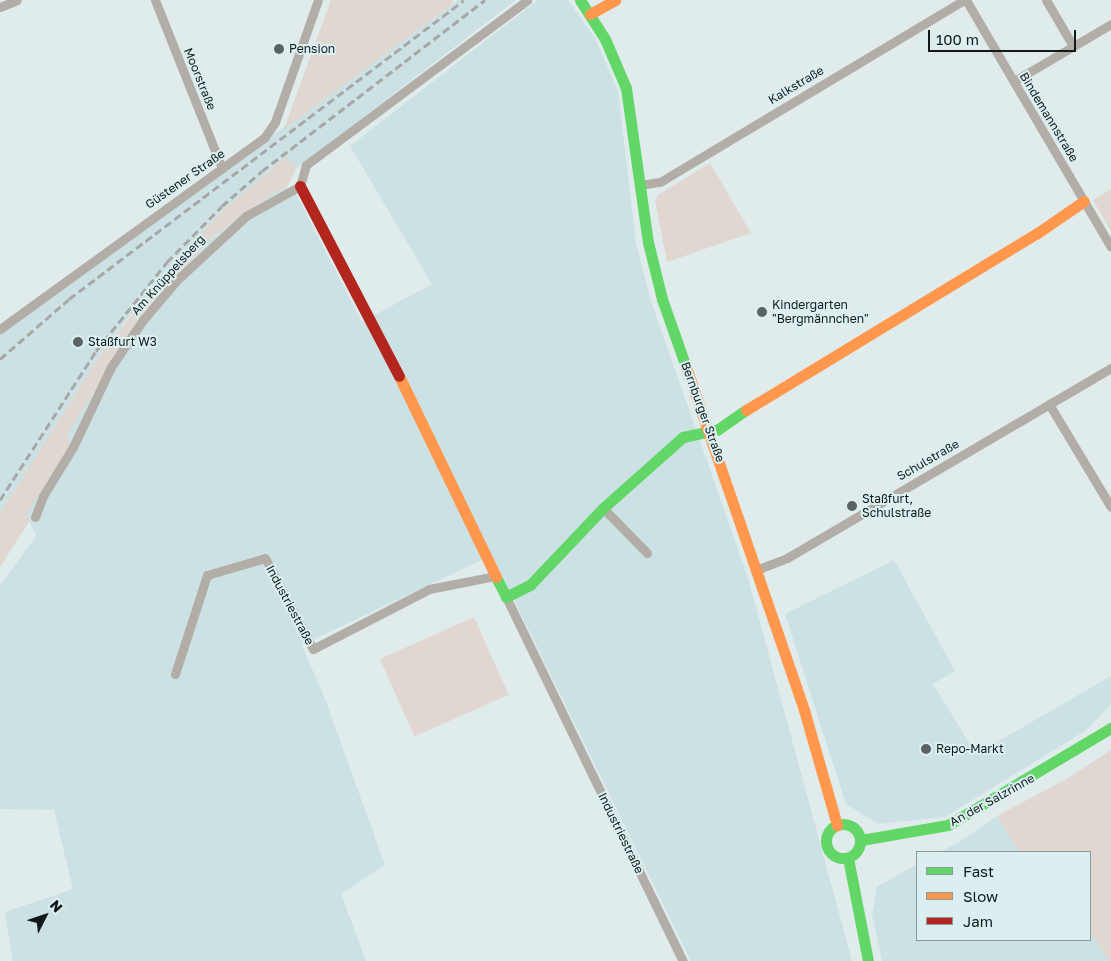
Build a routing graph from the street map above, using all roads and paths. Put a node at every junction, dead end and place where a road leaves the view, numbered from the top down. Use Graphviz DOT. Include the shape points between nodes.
graph roads {
  1 [pos="18,0"];
  2 [pos="155,0"];
  3 [pos="318,0"];
  4 [pos="526,0"];
  5 [pos="580,0"];
  6 [pos="615,0"];
  7 [pos="965,0"];
  8 [pos="1046,0"];
  9 [pos="0,7"];
  10 [pos="590,14"];
  11 [pos="1111,24"];
  12 [pos="1073,46"];
  13 [pos="1014,81"];
  14 [pos="222,168"];
  15 [pos="640,185"];
  16 [pos="300,186"];
  17 [pos="1084,201"];
  18 [pos="1111,247"];
  19 [pos="0,329"];
  20 [pos="1111,368"];
  21 [pos="1049,404"];
  22 [pos="710,432"];
  23 [pos="1111,507"];
  24 [pos="603,508"];
  25 [pos="35,517"];
  26 [pos="647,553"];
  27 [pos="756,570"];
  28 [pos="495,576"];
  29 [pos="506,597"];
  30 [pos="175,674"];
  31 [pos="1111,728"];
  32 [pos="837,825"];
  33 [pos="861,840"];
  34 [pos="848,858"];
  35 [pos="683,961"];
  36 [pos="868,961"];
  1 -- 9 [label="street"];
  2 -- 14 [label="street, Moorstraße"];
  3 -- 14 [label="street, Güstener Straße" via="274,122 264,138"];
  4 -- 16 [label="street" via="306,165 300,176"];
  5 -- 10 [label="main road, Bernburger Straße"];
  6 -- 10 [label="main road"];
  7 -- 13 [label="street, Bindemannstraße"];
  7 -- 15 [label="street, Kalkstraße" via="660,182"];
  8 -- 12 [label="street"];
  10 -- 15 [label="main road, Bernburger Straße" via="626,88"];
  11 -- 12 [label="street"];
  12 -- 13 [label="street"];
  13 -- 17 [label="street, Bindemannstraße"];
  14 -- 19 [label="street, Güstener Straße"];
  15 -- 22 [label="main road, Bernburger Straße" via="648,242 662,299"];
  16 -- 25 [label="street, Am Knüppelsberg" via="246,216 216,241 143,320 111,367"];
  16 -- 28 [label="main road, Industriestraße" via="372,322"];
  17 -- 18 [label="street, Bindemannstraße"];
  17 -- 22 [label="main road" via="1036,234 779,387"];
  20 -- 21 [label="street, Schulstraße"];
  21 -- 23 [label="street"];
  21 -- 27 [label="street, Schulstraße" via="787,558"];
  22 -- 24 [label="main road" via="683,437"];
  22 -- 27 [label="main road, Bernburger Straße"];
  24 -- 26 [label="street"];
  24 -- 29 [label="main road" via="530,585"];
  27 -- 32 [label="main road, Bernburger Straße" via="804,710"];
  28 -- 29 [label="main road, Industriestraße"];
  28 -- 30 [label="street, Industriestraße" via="428,589 313,649 265,558 207,575"];
  29 -- 35 [label="street, Industriestraße"];
  31 -- 33 [label="main road, An der Salzrinne" via="994,800 948,824 931,830"];
  32 -- 33 [label="main road" via="853,826"];
  32 -- 34 [label="main road" via="827,835 826,845 832,854"];
  33 -- 34 [label="main road" via="859,849"];
  34 -- 36 [label="main road"];
}
